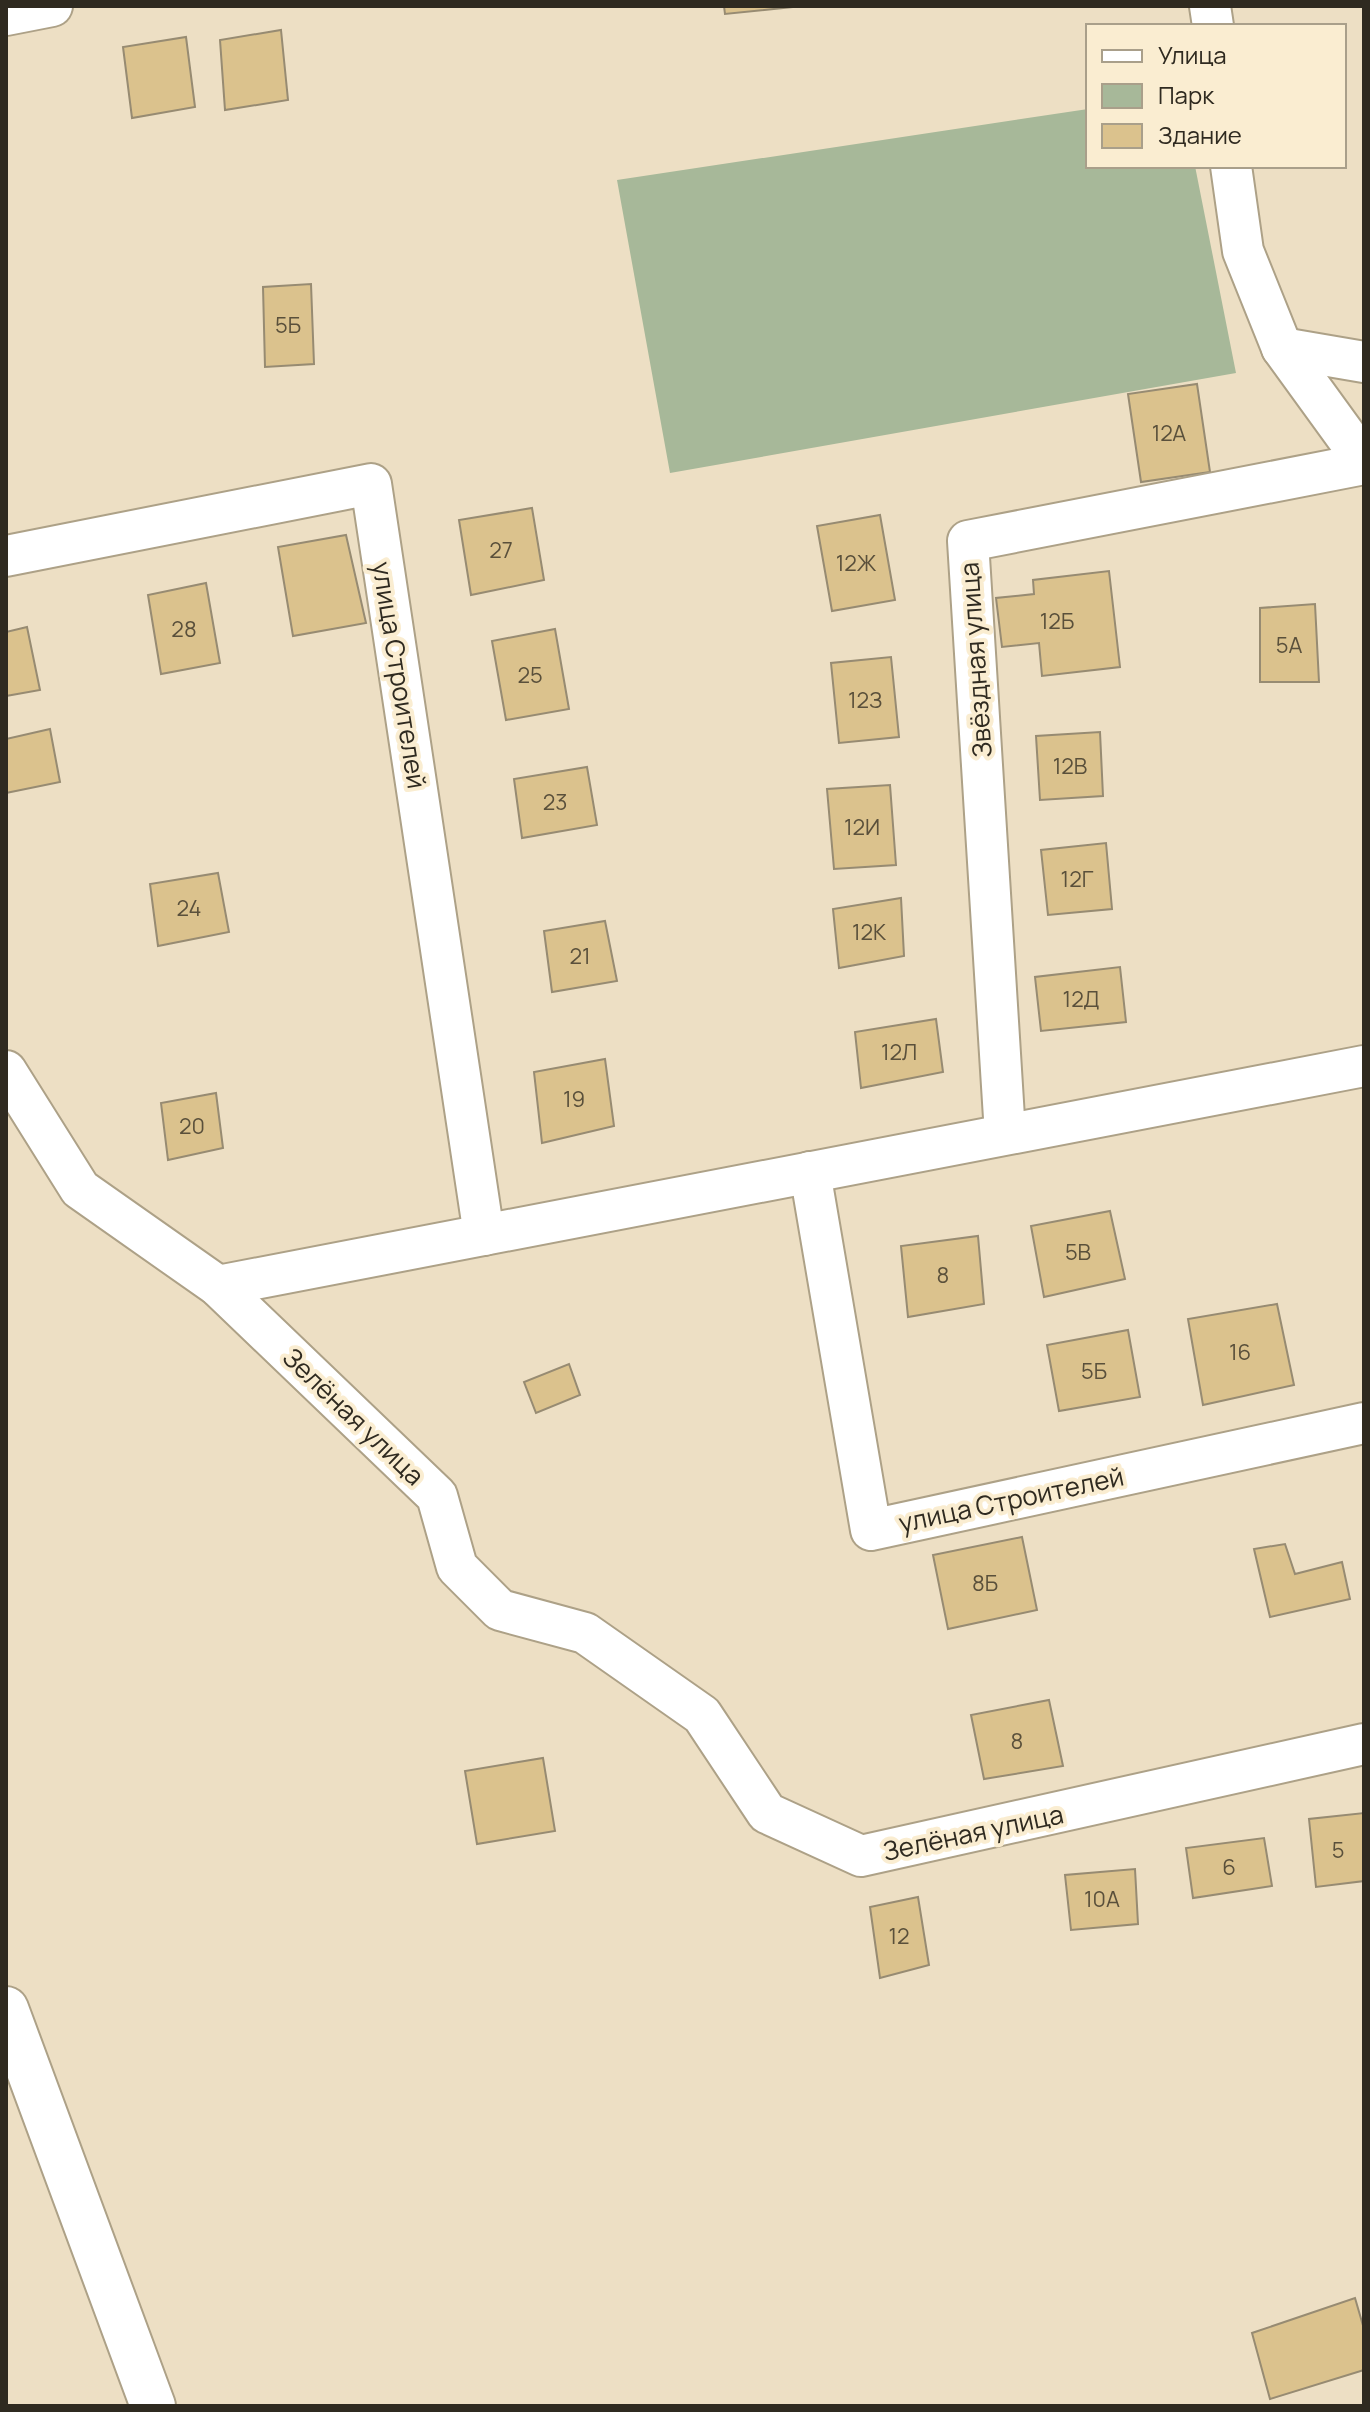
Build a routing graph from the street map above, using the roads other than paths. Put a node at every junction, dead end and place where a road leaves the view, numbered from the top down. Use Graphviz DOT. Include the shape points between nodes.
graph roads {
  1 [pos="52,6"];
  2 [pos="6,15"];
  3 [pos="1231,168"];
  4 [pos="1282,348"];
  5 [pos="1364,362"];
  6 [pos="1364,463"];
  7 [pos="6,556"];
  8 [pos="1364,1066"];
  9 [pos="6,1071"];
  10 [pos="1005,1134"];
  11 [pos="810,1172"];
  12 [pos="484,1235"];
  13 [pos="218,1286"];
  14 [pos="1364,1423"];
  15 [pos="1364,1744"];
  16 [pos="6,2009"];
  17 [pos="153,2406"];
  1 -- 2 [label="street"];
  3 -- 4 [label="street" via="1243,251"];
  4 -- 5 [label="street"];
  4 -- 6 [label="street"];
  6 -- 10 [label="street, Звёздная улица" via="968,541"];
  7 -- 12 [label="street, улица Строителей" via="371,484"];
  8 -- 10 [label="street"];
  9 -- 13 [label="street, Зелёная улица" via="80,1189"];
  10 -- 11 [label="street"];
  11 -- 12 [label="street"];
  11 -- 14 [label="street, улица Строителей" via="871,1530"];
  12 -- 13 [label="street"];
  13 -- 15 [label="street, Зелёная улица" via="437,1496 457,1567 500,1610 585,1633 702,1715 767,1813 861,1856"];
  16 -- 17 [label="main road"];
}
